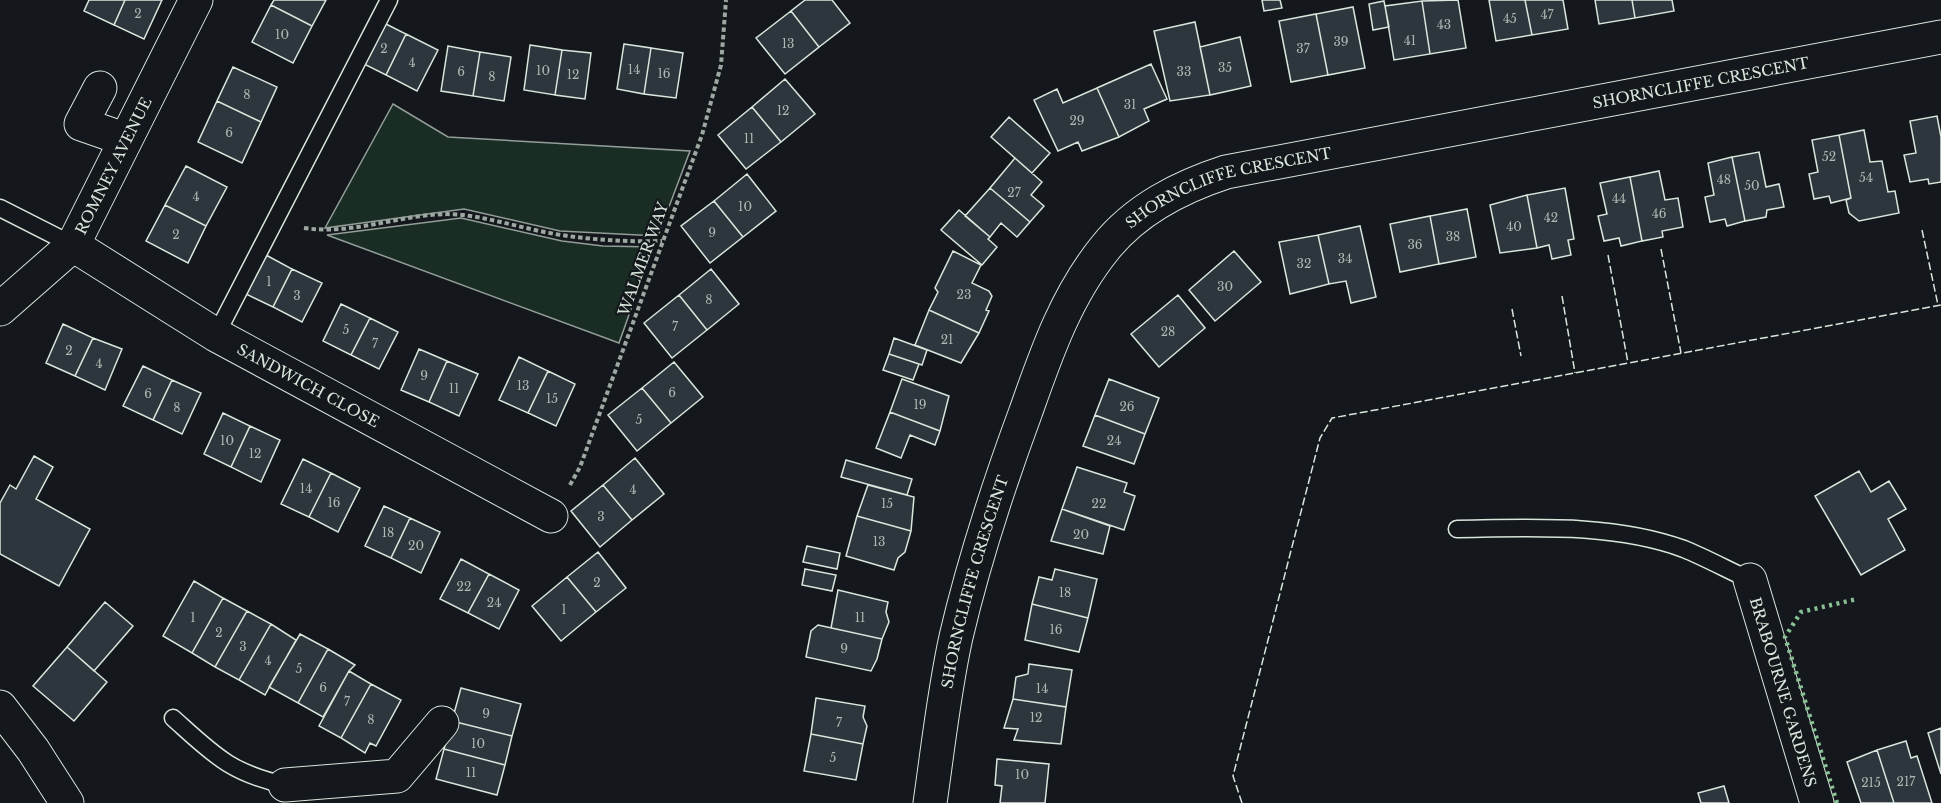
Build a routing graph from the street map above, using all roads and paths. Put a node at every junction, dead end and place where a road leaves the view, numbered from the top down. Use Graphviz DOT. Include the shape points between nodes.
graph roads {
  1 [pos="196,0"];
  2 [pos="388,0"];
  3 [pos="726,0"];
  4 [pos="1941,37"];
  5 [pos="100,88"];
  6 [pos="124,139"];
  7 [pos="0,208"];
  8 [pos="273,223"];
  9 [pos="662,241"];
  10 [pos="73,245"];
  11 [pos="0,309"];
  12 [pos="216,335"];
  13 [pos="551,516"];
  14 [pos="1457,529"];
  15 [pos="1750,580"];
  16 [pos="0,707"];
  17 [pos="173,718"];
  18 [pos="442,723"];
  19 [pos="285,785"];
  20 [pos="396,789"];
  21 [pos="67,803"];
  22 [pos="930,803"];
  23 [pos="1817,803"];
  1 -- 6 [label="street, ROMNEY AVENUE"];
  2 -- 8 [label="lane"];
  3 -- 9 [label="path, WALMER WAY" via="721,65 702,135"];
  4 -- 22 [label="street, SHORNCLIFFE CRESCENT" via="1226,172 1191,183 1160,200 1106,247 1083,279 1052,337 1000,481 956,638"];
  5 -- 6 [label="street" via="81,124"];
  6 -- 10 [label="street, ROMNEY AVENUE"];
  7 -- 10 [label="lane"];
  8 -- 9 [label="path" via="352,230 461,215 562,235"];
  8 -- 12 [label="lane"];
  9 -- 13 [label="path, WALMER WAY" via="580,467"];
  10 -- 11 [label="street, ROMNEY AVENUE"];
  10 -- 12 [label="street, SANDWICH CLOSE"];
  12 -- 13 [label="street, SANDWICH CLOSE"];
  14 -- 15 [label="lane" via="1585,531 1644,538 1684,549"];
  15 -- 23 [label="street, BRABOURNE GARDENS"];
  16 -- 21 [label="street"];
  17 -- 19 [label="lane" via="223,762 258,779"];
  18 -- 20 [label="street"];
  19 -- 20 [label="street"];
}
